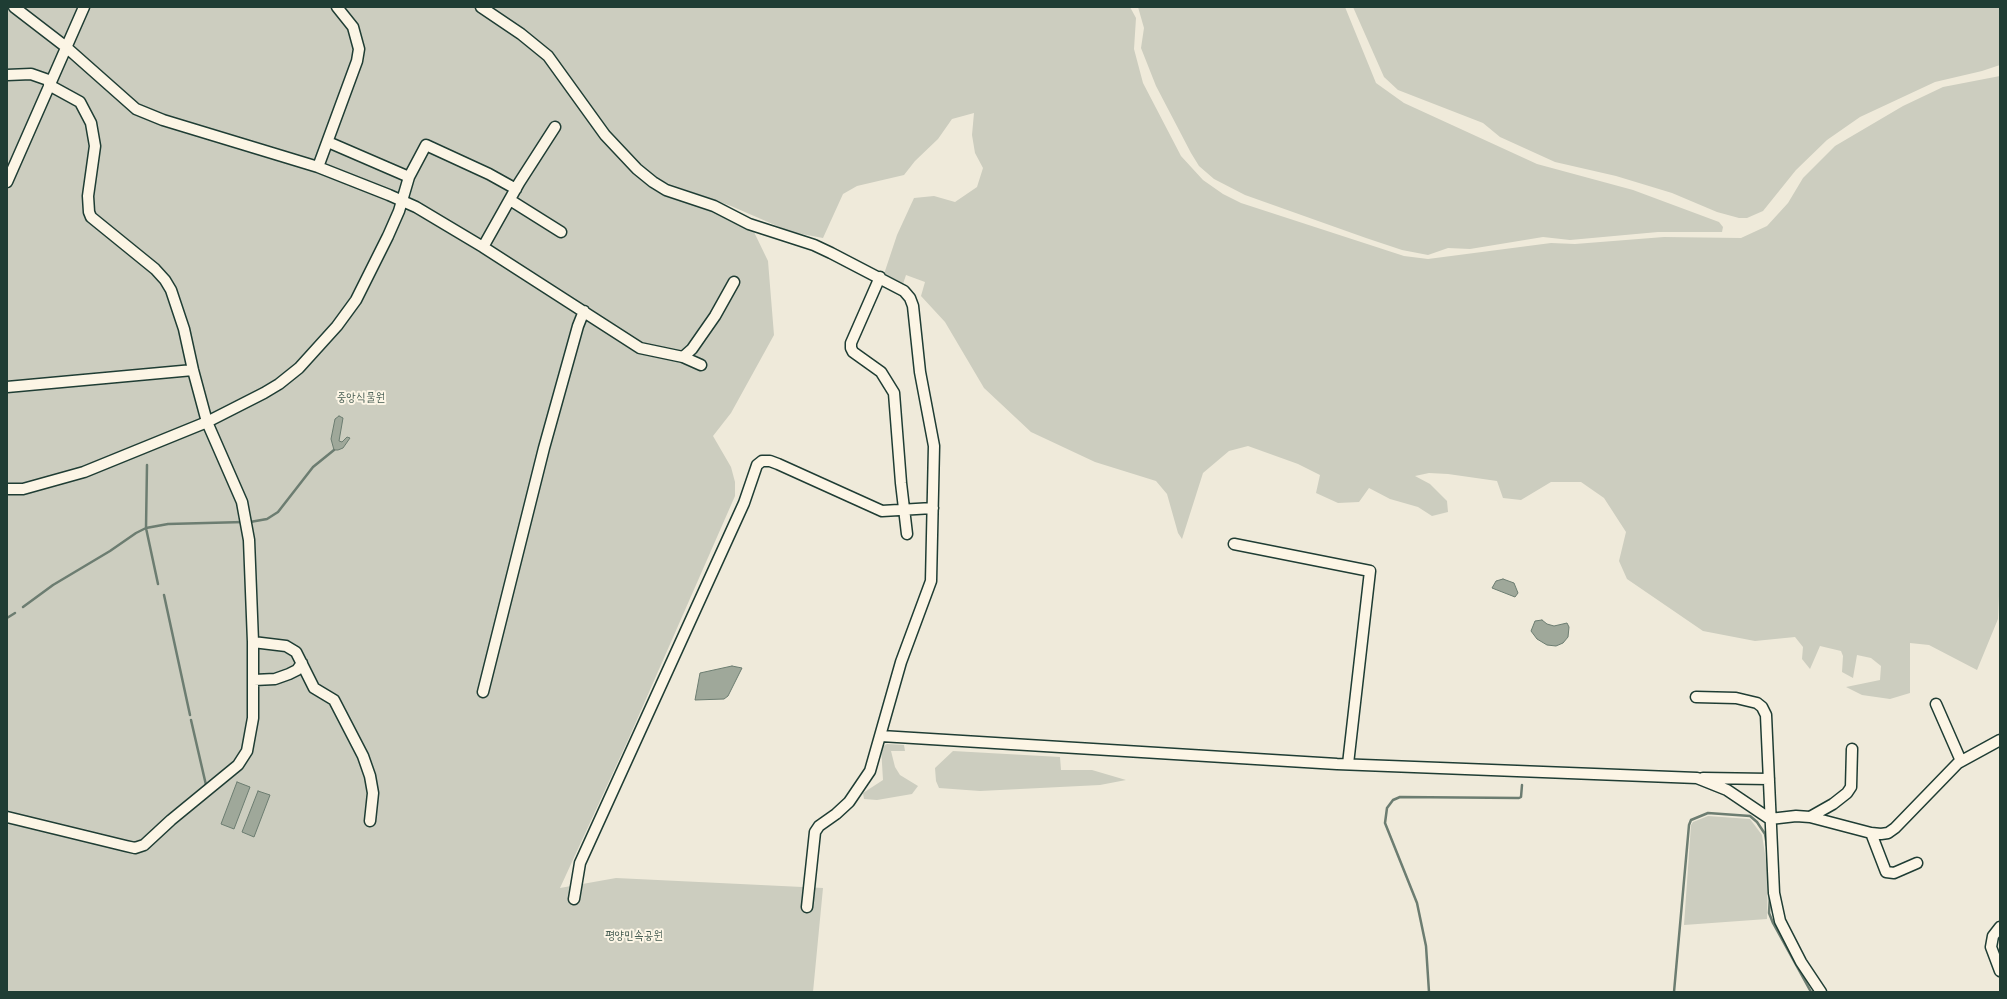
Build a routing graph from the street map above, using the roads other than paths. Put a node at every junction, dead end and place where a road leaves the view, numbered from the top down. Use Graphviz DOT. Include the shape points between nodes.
graph roads {
  1 [pos="14,7"];
  2 [pos="84,7"];
  3 [pos="337,7"];
  4 [pos="481,7"];
  5 [pos="66,47"];
  6 [pos="7,75"];
  7 [pos="50,83"];
  8 [pos="555,126"];
  9 [pos="328,142"];
  10 [pos="318,167"];
  11 [pos="409,177"];
  12 [pos="7,182"];
  13 [pos="516,189"];
  14 [pos="401,200"];
  15 [pos="510,200"];
  16 [pos="561,232"];
  17 [pos="483,247"];
  18 [pos="880,277"];
  19 [pos="734,282"];
  20 [pos="584,311"];
  21 [pos="683,358"];
  22 [pos="701,365"];
  23 [pos="193,370"];
  24 [pos="7,387"];
  25 [pos="206,422"];
  26 [pos="7,489"];
  27 [pos="933,508"];
  28 [pos="905,510"];
  29 [pos="907,534"];
  30 [pos="1234,544"];
  31 [pos="254,642"];
  32 [pos="302,662"];
  33 [pos="254,680"];
  34 [pos="483,692"];
  35 [pos="1696,697"];
  36 [pos="1936,704"];
  37 [pos="881,736"];
  38 [pos="2000,740"];
  39 [pos="1852,749"];
  40 [pos="1961,761"];
  41 [pos="1348,764"];
  42 [pos="1697,778"];
  43 [pos="1769,779"];
  44 [pos="7,817"];
  45 [pos="1810,817"];
  46 [pos="1770,819"];
  47 [pos="370,821"];
  48 [pos="1871,833"];
  49 [pos="1917,863"];
  50 [pos="574,899"];
  51 [pos="807,907"];
  52 [pos="2000,927"];
  53 [pos="2000,971"];
  54 [pos="1821,992"];
  1 -- 5 [label="street"];
  2 -- 5 [label="street"];
  3 -- 9 [label="street" via="352,27 359,49"];
  4 -- 18 [label="street" via="548,56 605,135 652,182 666,190 714,206 749,224 814,245"];
  5 -- 7 [label="street"];
  5 -- 10 [label="street" via="128,103 150,115"];
  6 -- 7 [label="street" via="31,74"];
  7 -- 12 [label="street"];
  7 -- 23 [label="street" via="80,102 93,127 95,146 88,196 91,217 143,258 165,280 177,306"];
  8 -- 13 [label="street"];
  9 -- 10 [label="street"];
  9 -- 11 [label="street"];
  10 -- 14 [label="street"];
  11 -- 13 [label="street" via="426,145"];
  11 -- 14 [label="street"];
  13 -- 15 [label="street"];
  14 -- 17 [label="street"];
  14 -- 25 [label="street" via="399,211 374,266 356,300 337,326 299,368 279,384"];
  15 -- 16 [label="street"];
  15 -- 17 [label="street"];
  17 -- 20 [label="street"];
  18 -- 27 [label="street" via="904,291 913,306 920,372 934,446"];
  18 -- 28 [label="street" via="851,348 881,372 894,393"];
  19 -- 21 [label="street" via="715,316"];
  20 -- 21 [label="street" via="640,348"];
  20 -- 34 [label="street" via="544,448"];
  21 -- 22 [label="street"];
  23 -- 24 [label="street"];
  23 -- 25 [label="street"];
  25 -- 26 [label="street" via="84,472 23,489"];
  25 -- 31 [label="street" via="245,512 249,540"];
  27 -- 28 [label="street"];
  27 -- 37 [label="street" via="931,581 901,662"];
  28 -- 29 [label="street"];
  28 -- 50 [label="street" via="882,511 770,461 762,461 757,465 744,503 580,863"];
  30 -- 41 [label="street" via="1370,571"];
  31 -- 32 [label="street" via="286,646 296,652"];
  31 -- 33 [label="street"];
  32 -- 33 [label="street" via="297,670 289,674 275,679"];
  32 -- 47 [label="street" via="314,688 334,700 363,756 374,793"];
  33 -- 44 [label="street" via="251,729 243,758 144,845 135,848"];
  35 -- 43 [label="street" via="1736,698 1757,703 1762,707 1766,715"];
  36 -- 40 [label="street"];
  37 -- 41 [label="street"];
  37 -- 51 [label="street" via="870,771 858,790 815,832"];
  38 -- 40 [label="street"];
  39 -- 45 [label="street" via="1851,787 1833,804"];
  40 -- 48 [label="street" via="1895,828 1888,833"];
  41 -- 42 [label="street"];
  42 -- 43 [label="street"];
  42 -- 46 [label="street" via="1727,790"];
  43 -- 46 [label="street"];
  45 -- 46 [label="street"];
  45 -- 48 [label="street"];
  46 -- 54 [label="street" via="1774,893 1780,921 1801,962"];
  48 -- 49 [label="street" via="1886,872 1894,873"];
  52 -- 53 [label="street" via="1991,946"];
}
